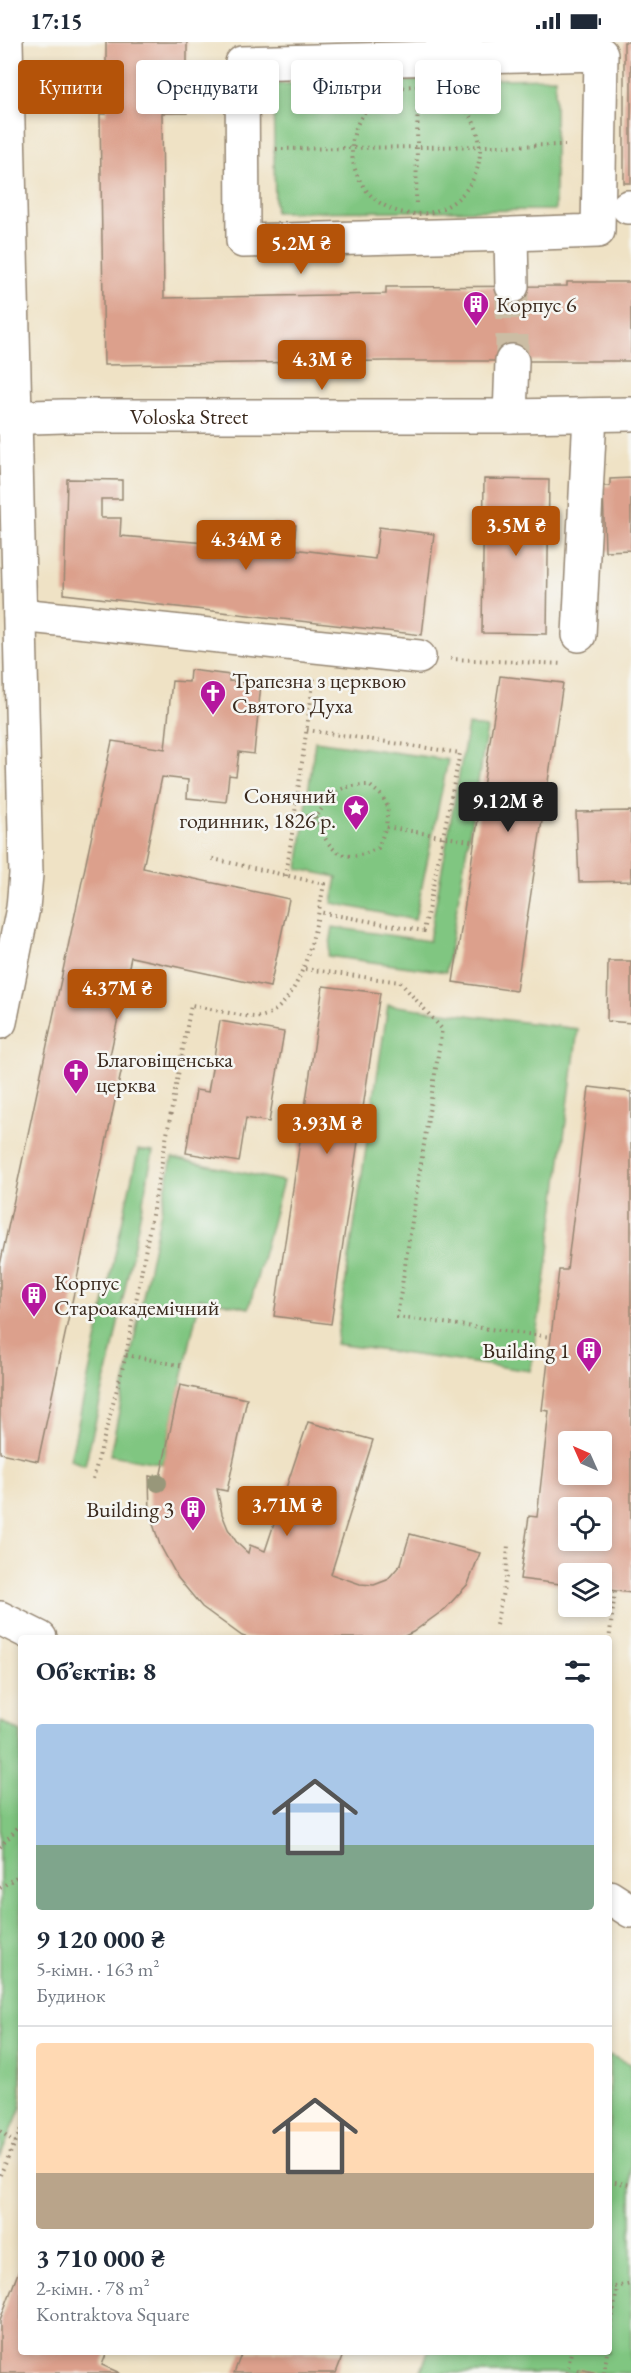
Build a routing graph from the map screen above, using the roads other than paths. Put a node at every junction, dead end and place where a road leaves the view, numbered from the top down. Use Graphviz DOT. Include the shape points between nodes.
graph roads {
  1 [pos="6,42"];
  2 [pos="511,234"];
  3 [pos="512,286"];
  4 [pos="512,361"];
  5 [pos="631,414"];
  6 [pos="590,415"];
  7 [pos="510,416"];
  8 [pos="7,418"];
  9 [pos="9,574"];
  10 [pos="20,615"];
  11 [pos="579,635"];
  12 [pos="419,657"];
  13 [pos="0,1022"];
  14 [pos="0,1618"];
  15 [pos="34,1635"];
  1 -- 8 [label="street"];
  2 -- 2 [label="street" via="598,231 601,54 419,72 242,63 243,241 416,226"];
  2 -- 3 [label="street"];
  4 -- 7 [label="street"];
  5 -- 6 [label="street, Voloska Street"];
  6 -- 7 [label="street, Voloska Street"];
  6 -- 11 [label="street"];
  7 -- 8 [label="street, Voloska Street"];
  8 -- 9 [label="street"];
  9 -- 10 [label="street"];
  10 -- 12 [label="street"];
  10 -- 13 [label="street" via="26,874"];
  14 -- 15 [label="street"];
}
